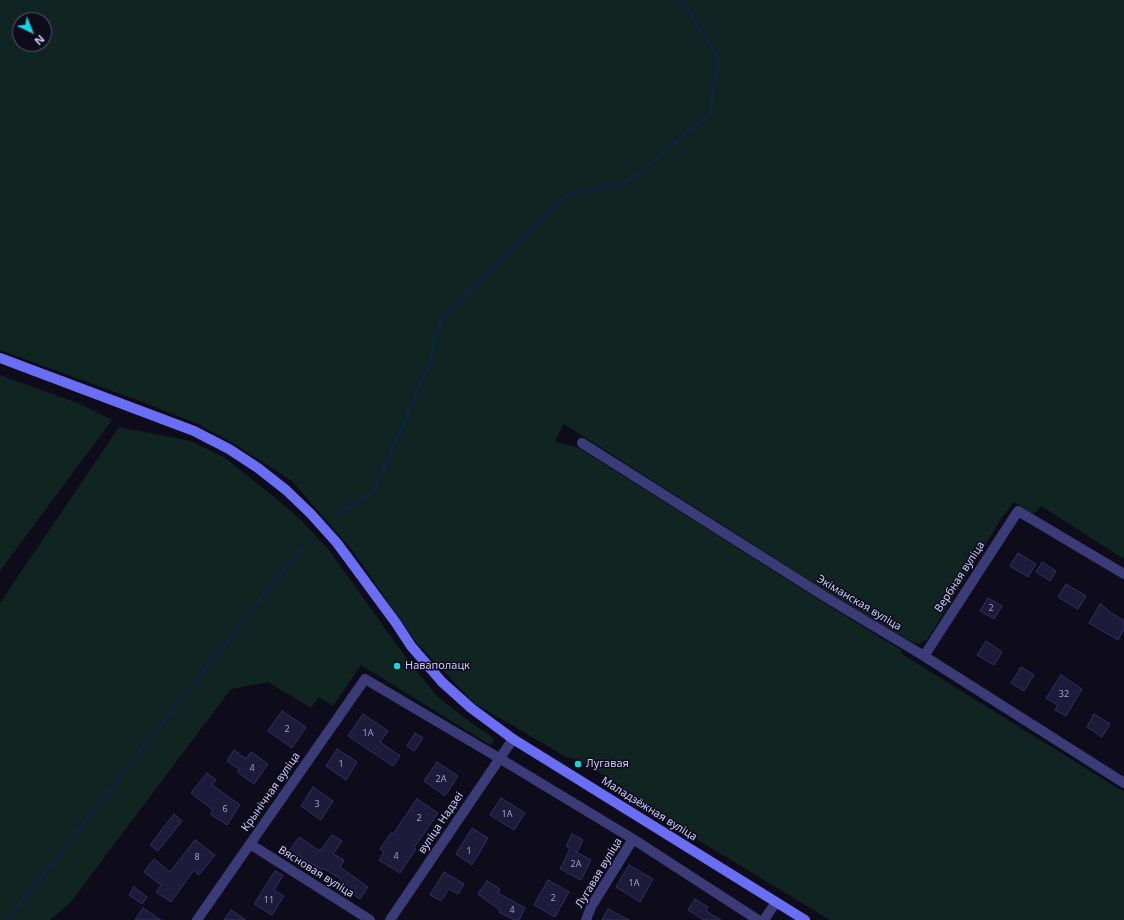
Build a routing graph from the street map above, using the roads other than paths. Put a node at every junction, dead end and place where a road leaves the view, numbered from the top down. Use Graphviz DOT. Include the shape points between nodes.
graph roads {
  1 [pos="0,358"];
  2 [pos="582,443"];
  3 [pos="1124,574"];
  4 [pos="924,656"];
  5 [pos="513,738"];
  6 [pos="500,758"];
  7 [pos="1124,783"];
  8 [pos="633,839"];
  9 [pos="250,844"];
  10 [pos="776,902"];
  11 [pos="197,920"];
  12 [pos="370,920"];
  13 [pos="390,920"];
  14 [pos="586,920"];
  15 [pos="758,920"];
  16 [pos="764,920"];
  17 [pos="805,920"];
  1 -- 5 [label="main road, Маладзёжная вуліца" via="194,431 258,468 301,504 337,543 411,646 442,682 471,708"];
  2 -- 4 [label="street, Экіманская вуліца"];
  3 -- 4 [label="street, Вербная вуліца" via="1018,511"];
  4 -- 7 [label="street, Экіманская вуліца"];
  5 -- 6 [label="street, вуліца Надзеі"];
  5 -- 10 [label="main road, Маладзёжная вуліца"];
  6 -- 8 [label="street"];
  6 -- 9 [label="street, Крынічная вуліца" via="365,679"];
  6 -- 13 [label="street, вуліца Надзеі"];
  8 -- 14 [label="street, Лугавая вуліца" via="591,907"];
  8 -- 15 [label="street"];
  9 -- 11 [label="street, Крынічная вуліца"];
  9 -- 12 [label="street, Вясновая вуліца"];
  10 -- 16 [label="street"];
  10 -- 17 [label="main road, Маладзёжная вуліца"];
}
